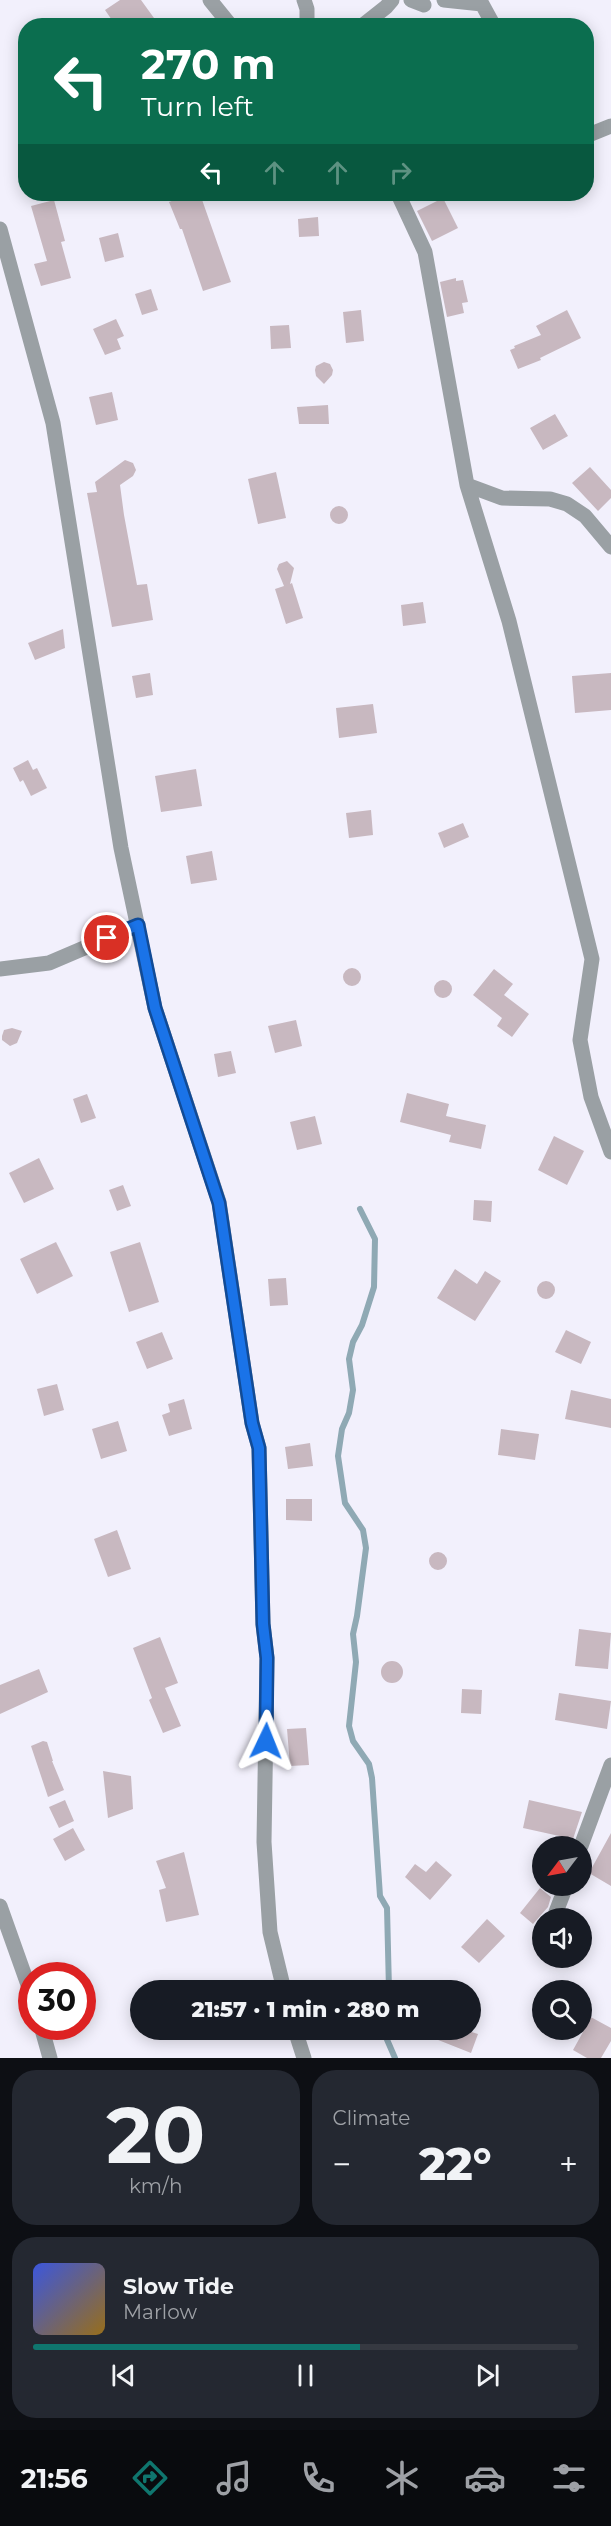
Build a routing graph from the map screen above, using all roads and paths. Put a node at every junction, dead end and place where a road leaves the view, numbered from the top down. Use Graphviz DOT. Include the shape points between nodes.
graph roads {
  1 [pos="210,0"];
  2 [pos="304,0"];
  3 [pos="392,0"];
  4 [pos="444,0"];
  5 [pos="225,18"];
  6 [pos="307,18"];
  7 [pos="372,18"];
  8 [pos="490,18"];
  9 [pos="611,126"];
  10 [pos="594,133"];
  11 [pos="402,201"];
  12 [pos="0,229"];
  13 [pos="467,485"];
  14 [pos="611,547"];
  15 [pos="138,925"];
  16 [pos="0,969"];
  17 [pos="611,1152"];
  18 [pos="611,1765"];
  19 [pos="585,1836"];
  20 [pos="0,1906"];
  21 [pos="20,1962"];
  22 [pos="282,1980"];
  23 [pos="45,2040"];
  24 [pos="298,2040"];
  25 [pos="50,2058"];
  26 [pos="304,2058"];
  1 -- 5 [label="street"];
  2 -- 6 [label="street"];
  3 -- 7 [label="street"];
  4 -- 8 [label="street" via="482,4"];
  9 -- 10 [label="street"];
  11 -- 13 [label="street" via="425,252"];
  12 -- 15 [label="street" via="53,423"];
  13 -- 14 [label="street" via="502,498 550,499 567,504 585,516"];
  13 -- 17 [label="street" via="509,621 592,958 580,1040 591,1097"];
  15 -- 16 [label="street" via="49,963"];
  15 -- 22 [label="street" via="155,1008 219,1203 259,1448 267,1668 264,1842 270,1932"];
  18 -- 19 [label="street"];
  20 -- 21 [label="street"];
  23 -- 25 [label="street"];
  24 -- 26 [label="street"];
}
